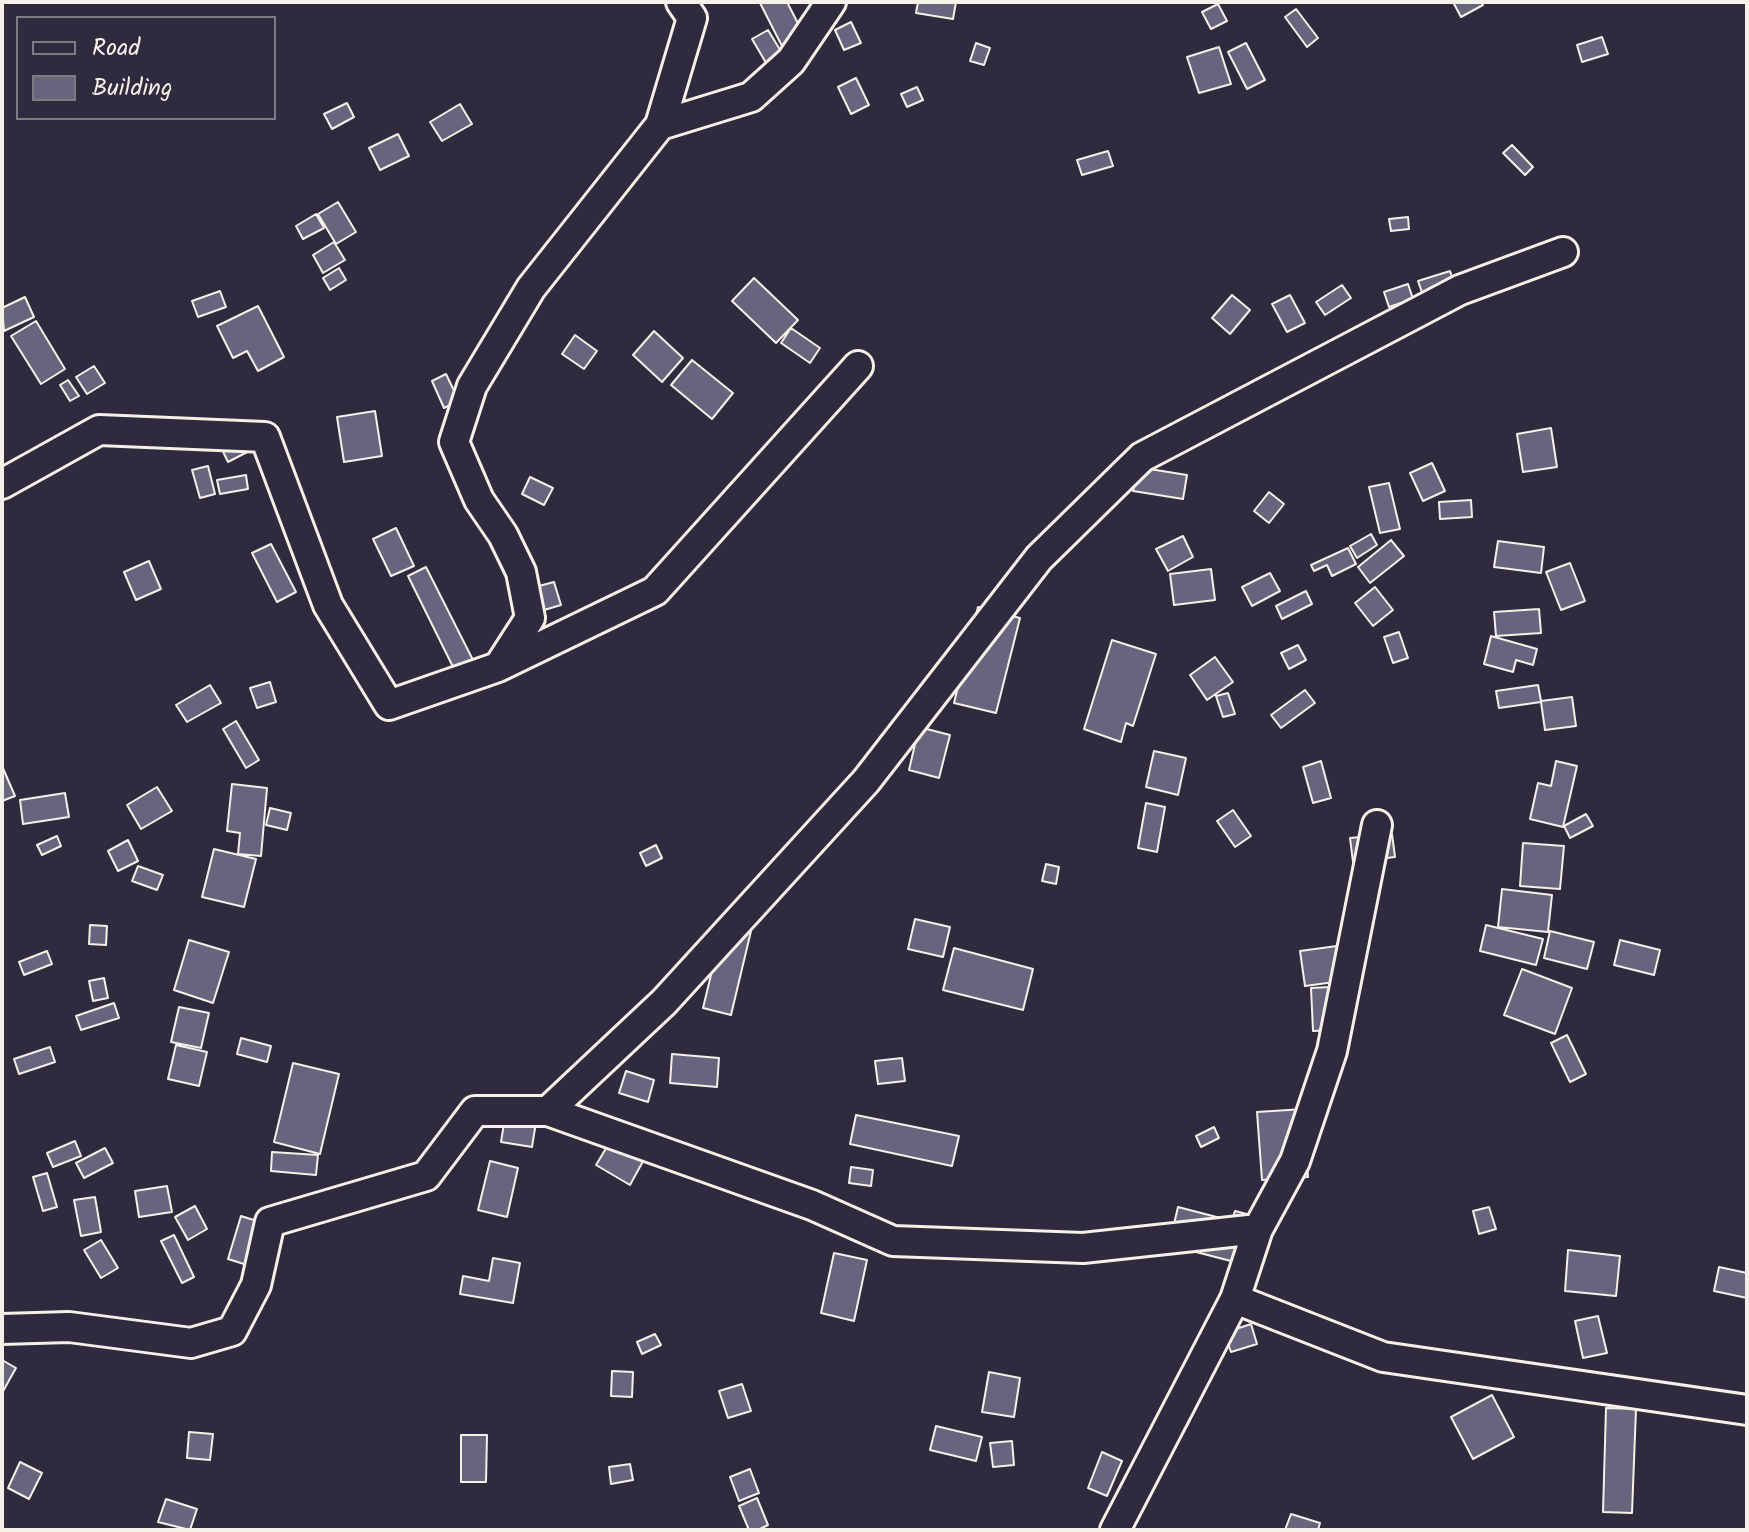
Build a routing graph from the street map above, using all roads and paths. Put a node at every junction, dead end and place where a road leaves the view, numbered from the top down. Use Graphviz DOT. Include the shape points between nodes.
graph roads {
  1 [pos="681,2"];
  2 [pos="831,2"];
  3 [pos="660,125"];
  4 [pos="1563,252"];
  5 [pos="858,366"];
  6 [pos="2,484"];
  7 [pos="498,667"];
  8 [pos="1377,825"];
  9 [pos="548,1111"];
  10 [pos="1258,1229"];
  11 [pos="1235,1299"];
  12 [pos="2,1329"];
  13 [pos="1747,1410"];
  14 [pos="1122,1529"];
  1 -- 3 [label="street" via="692,18"];
  2 -- 3 [label="street" via="791,61 751,97"];
  3 -- 7 [label="street" via="531,288 472,386 454,442 479,500 521,572 530,618"];
  4 -- 9 [label="street" via="1460,290 1142,457 1039,558 866,781 664,1002"];
  5 -- 7 [label="street" via="655,591"];
  6 -- 7 [label="street" via="99,430 265,437 328,605 389,705"];
  8 -- 10 [label="street" via="1332,1051 1295,1161"];
  9 -- 10 [label="street" via="812,1205 893,1241 1083,1248"];
  9 -- 12 [label="street" via="475,1111 426,1176 270,1222 256,1285 232,1331 191,1343 69,1327"];
  10 -- 11 [label="street"];
  11 -- 13 [label="street" via="1383,1357"];
  11 -- 14 [label="street"];
}
